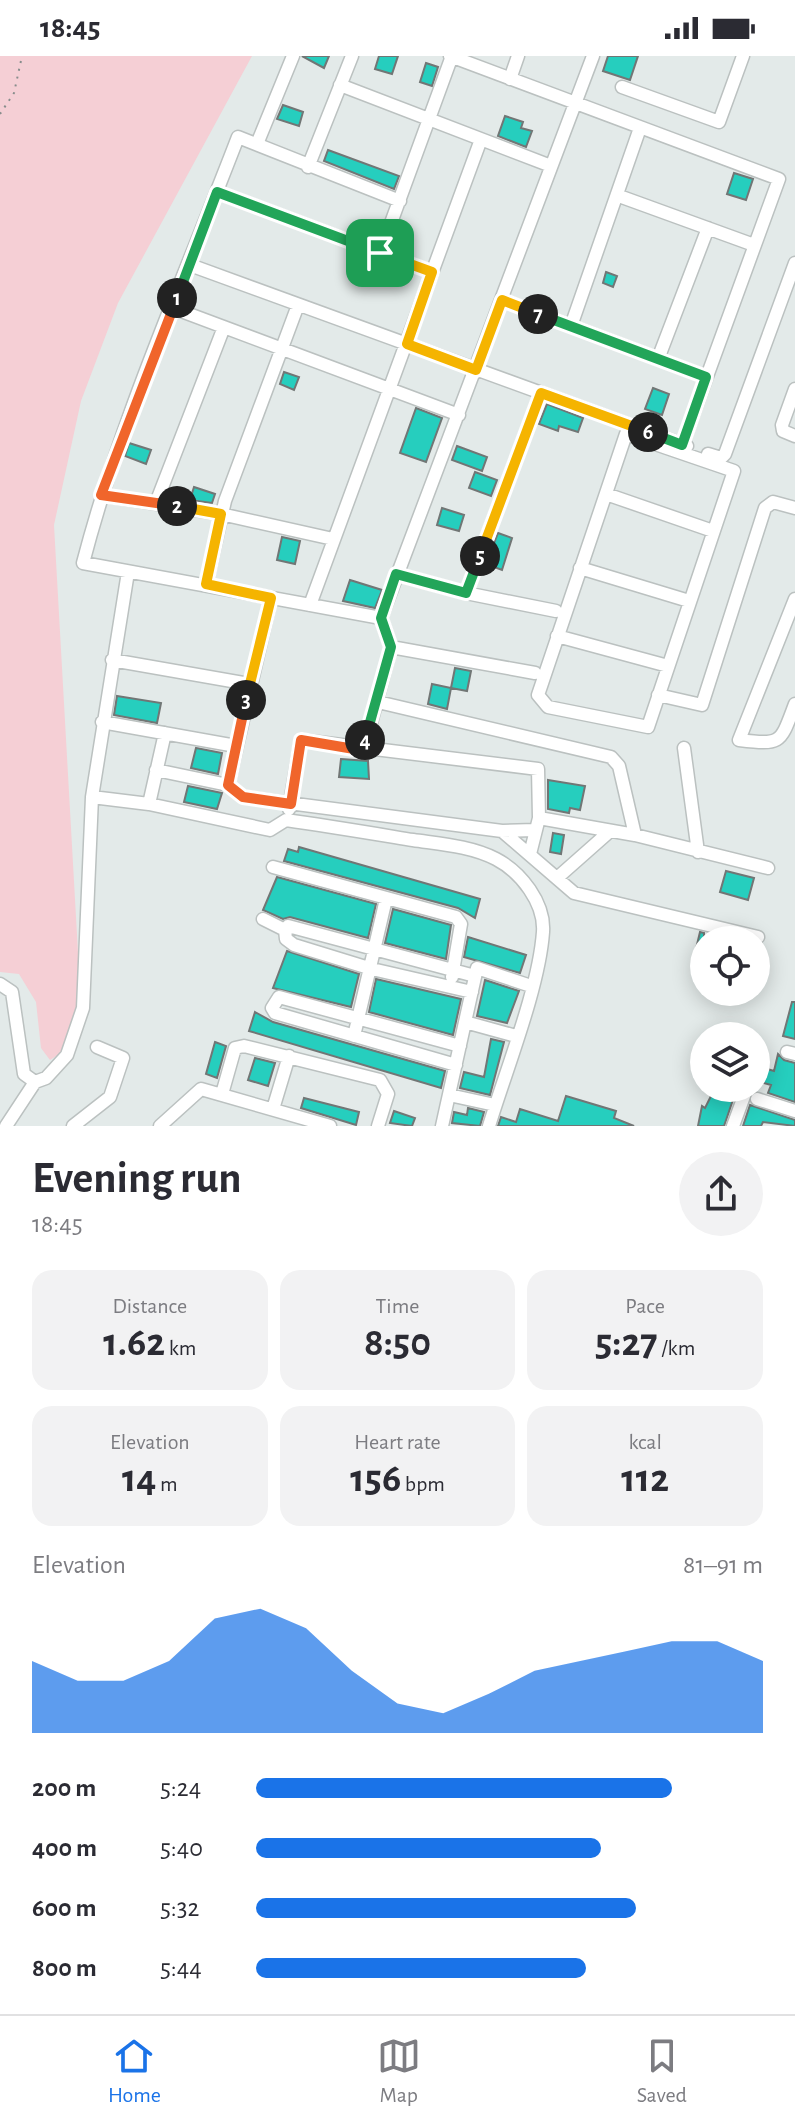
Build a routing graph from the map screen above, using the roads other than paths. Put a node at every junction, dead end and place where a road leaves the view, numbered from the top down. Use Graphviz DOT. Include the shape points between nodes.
graph roads {
  1 [pos="293,56"];
  2 [pos="352,56"];
  3 [pos="451,56"];
  4 [pos="518,56"];
  5 [pos="593,56"];
  6 [pos="743,56"];
  7 [pos="510,79"];
  8 [pos="340,85"];
  9 [pos="622,87"];
  10 [pos="575,104"];
  11 [pos="431,121"];
  12 [pos="640,128"];
  13 [pos="480,142"];
  14 [pos="257,144"];
  15 [pos="551,166"];
  16 [pos="308,167"];
  17 [pos="217,192"];
  18 [pos="619,196"];
  19 [pos="400,201"];
  20 [pos="708,228"];
  21 [pos="754,245"];
  22 [pos="380,253"];
  23 [pos="795,263"];
  24 [pos="190,265"];
  25 [pos="432,272"];
  26 [pos="502,300"];
  27 [pos="298,305"];
  28 [pos="173,308"];
  29 [pos="571,326"];
  30 [pos="224,327"];
  31 [pos="407,344"];
  32 [pos="282,348"];
  33 [pos="658,359"];
  34 [pos="476,370"];
  35 [pos="706,377"];
  36 [pos="389,389"];
  37 [pos="795,389"];
  38 [pos="541,393"];
  39 [pos="459,415"];
  40 [pos="795,436"];
  41 [pos="682,445"];
  42 [pos="606,494"];
  43 [pos="101,495"];
  44 [pos="156,503"];
  45 [pos="795,508"];
  46 [pos="221,514"];
  47 [pos="713,531"];
  48 [pos="333,539"];
  49 [pos="580,568"];
  50 [pos="128,572"];
  51 [pos="396,574"];
  52 [pos="206,584"];
  53 [pos="466,593"];
  54 [pos="271,598"];
  55 [pos="795,599"];
  56 [pos="689,601"];
  57 [pos="310,605"];
  58 [pos="556,611"];
  59 [pos="381,618"];
  60 [pos="557,636"];
  61 [pos="391,647"];
  62 [pos="112,660"];
  63 [pos="668,666"];
  64 [pos="535,673"];
  65 [pos="249,684"];
  66 [pos="658,695"];
  67 [pos="378,702"];
  68 [pos="795,704"];
  69 [pos="102,722"];
  70 [pos="165,733"];
  71 [pos="236,746"];
  72 [pos="684,748"];
  73 [pos="354,749"];
  74 [pos="156,770"];
  75 [pos="228,785"];
  76 [pos="92,797"];
  77 [pos="149,804"];
  78 [pos="291,804"];
  79 [pos="286,820"];
  80 [pos="537,824"];
  81 [pos="502,831"];
  82 [pos="609,832"];
  83 [pos="635,835"];
  84 [pos="698,852"];
  85 [pos="530,854"];
  86 [pos="273,867"];
  87 [pos="768,868"];
  88 [pos="557,878"];
  89 [pos="386,899"];
  90 [pos="263,919"];
  91 [pos="712,926"];
  92 [pos="285,930"];
  93 [pos="374,952"];
  94 [pos="372,969"];
  95 [pos="455,971"];
  96 [pos="475,976"];
  97 [pos="0,984"];
  98 [pos="531,986"];
  99 [pos="449,987"];
  100 [pos="472,992"];
  101 [pos="358,1018"];
  102 [pos="465,1022"];
  103 [pos="354,1036"];
  104 [pos="516,1036"];
  105 [pos="460,1046"];
  106 [pos="97,1047"];
  107 [pos="289,1056"];
  108 [pos="456,1065"];
  109 [pos="35,1082"];
  110 [pos="222,1094"];
  111 [pos="449,1095"];
  112 [pos="742,1102"];
  113 [pos="766,1102"];
  114 [pos="495,1105"];
  115 [pos="273,1109"];
  116 [pos="795,1111"];
  117 [pos="6,1126"];
  118 [pos="73,1126"];
  119 [pos="160,1126"];
  120 [pos="330,1126"];
  121 [pos="378,1126"];
  122 [pos="442,1126"];
  123 [pos="489,1126"];
  124 [pos="733,1126"];
  1 -- 14 [label="street"];
  2 -- 8 [label="street"];
  3 -- 7 [label="street"];
  3 -- 11 [label="street"];
  4 -- 7 [label="street"];
  5 -- 10 [label="street"];
  6 -- 9 [label="street" via="719,122"];
  7 -- 10 [label="street"];
  8 -- 11 [label="street"];
  8 -- 16 [label="street"];
  10 -- 12 [label="street"];
  10 -- 15 [label="street"];
  11 -- 13 [label="street"];
  11 -- 19 [label="street"];
  12 -- 18 [label="street"];
  12 -- 21 [label="street" via="779,179"];
  13 -- 15 [label="street"];
  13 -- 25 [label="street"];
  14 -- 16 [label="street"];
  14 -- 17 [label="street" via="238,137"];
  15 -- 26 [label="street"];
  16 -- 19 [label="street"];
  17 -- 22 [label="street"];
  17 -- 24 [label="street"];
  18 -- 20 [label="street"];
  18 -- 29 [label="street"];
  19 -- 22 [label="street"];
  20 -- 21 [label="street"];
  20 -- 33 [label="street"];
  21 -- 35 [label="street"];
  22 -- 25 [label="street"];
  23 -- 41 [label="street" via="724,456"];
  24 -- 27 [label="street"];
  24 -- 28 [label="street"];
  25 -- 31 [label="street"];
  26 -- 29 [label="street"];
  26 -- 34 [label="street"];
  27 -- 31 [label="street"];
  27 -- 32 [label="street"];
  28 -- 30 [label="street"];
  28 -- 43 [label="street"];
  29 -- 33 [label="street"];
  30 -- 32 [label="street"];
  30 -- 44 [label="street"];
  31 -- 34 [label="street"];
  31 -- 36 [label="street"];
  32 -- 36 [label="street"];
  32 -- 46 [label="street"];
  33 -- 35 [label="street"];
  34 -- 38 [label="street"];
  34 -- 39 [label="street"];
  35 -- 41 [label="street"];
  36 -- 39 [label="street"];
  36 -- 48 [label="street"];
  37 -- 40 [label="street" via="782,425"];
  38 -- 41 [label="street"];
  38 -- 53 [label="street"];
  39 -- 51 [label="street"];
  42 -- 47 [label="street"];
  42 -- 47 [label="street" via="626,434 734,471"];
  42 -- 49 [label="street"];
  43 -- 44 [label="street"];
  43 -- 50 [label="street" via="83,563"];
  44 -- 46 [label="street"];
  45 -- 66 [label="street" via="773,502 765,508 702,705"];
  46 -- 48 [label="street"];
  46 -- 52 [label="street"];
  47 -- 56 [label="street"];
  48 -- 57 [label="street"];
  49 -- 56 [label="street"];
  49 -- 60 [label="street"];
  50 -- 52 [label="street"];
  50 -- 62 [label="street"];
  51 -- 53 [label="street"];
  51 -- 59 [label="street"];
  52 -- 54 [label="street"];
  53 -- 58 [label="street"];
  54 -- 57 [label="street"];
  54 -- 65 [label="street"];
  55 -- 68 [label="street" via="739,740 775,744"];
  56 -- 63 [label="street"];
  57 -- 59 [label="street"];
  59 -- 61 [label="street"];
  60 -- 63 [label="street"];
  60 -- 66 [label="street" via="539,690 542,704 648,727"];
  61 -- 64 [label="street"];
  61 -- 67 [label="street"];
  62 -- 65 [label="street"];
  62 -- 69 [label="street"];
  63 -- 66 [label="street"];
  65 -- 71 [label="street"];
  67 -- 73 [label="street" via="367,738"];
  67 -- 83 [label="street" via="611,757 619,766"];
  69 -- 70 [label="street"];
  69 -- 76 [label="street"];
  70 -- 71 [label="street"];
  70 -- 74 [label="street"];
  71 -- 75 [label="street"];
  72 -- 84 [label="street"];
  73 -- 78 [label="street" via="301,740"];
  73 -- 80 [label="street" via="538,769"];
  74 -- 75 [label="street"];
  74 -- 77 [label="street"];
  75 -- 78 [label="street" via="243,797"];
  76 -- 77 [label="street"];
  76 -- 109 [label="street" via="83,1008 67,1055 46,1078"];
  77 -- 79 [label="street" via="270,830"];
  78 -- 79 [label="street"];
  78 -- 81 [label="street"];
  79 -- 98 [label="street" via="476,851 505,864 542,911"];
  80 -- 81 [label="street"];
  80 -- 82 [label="street"];
  80 -- 85 [label="street"];
  81 -- 85 [label="street"];
  82 -- 83 [label="street"];
  82 -- 88 [label="street"];
  83 -- 84 [label="street"];
  84 -- 87 [label="street"];
  85 -- 88 [label="street"];
  86 -- 89 [label="street"];
  88 -- 91 [label="street" via="574,893"];
  89 -- 93 [label="street"];
  89 -- 95 [label="street" via="456,917 461,924"];
  90 -- 92 [label="street"];
  92 -- 93 [label="street" via="288,926"];
  92 -- 94 [label="street" via="294,945"];
  93 -- 94 [label="street"];
  93 -- 95 [label="street"];
  94 -- 99 [label="street"];
  94 -- 101 [label="street"];
  95 -- 96 [label="street"];
  95 -- 99 [label="street"];
  96 -- 98 [label="street" via="477,968"];
  96 -- 100 [label="street"];
  97 -- 109 [label="street" via="12,992 24,1074"];
  98 -- 104 [label="street"];
  99 -- 100 [label="street"];
  100 -- 102 [label="street"];
  101 -- 103 [label="street"];
  101 -- 103 [label="street" via="279,997 274,1002 275,1013"];
  101 -- 105 [label="street"];
  102 -- 104 [label="street"];
  102 -- 105 [label="street"];
  103 -- 108 [label="street"];
  104 -- 114 [label="street"];
  105 -- 108 [label="street"];
  106 -- 118 [label="street" via="123,1058 115,1089"];
  107 -- 110 [label="street" via="238,1046"];
  107 -- 115 [label="street"];
  107 -- 121 [label="street" via="385,1083 388,1094"];
  108 -- 111 [label="street"];
  109 -- 117 [label="street"];
  110 -- 115 [label="street"];
  110 -- 119 [label="street" via="201,1089"];
  111 -- 114 [label="street"];
  111 -- 122 [label="street"];
  112 -- 124 [label="street"];
  113 -- 116 [label="street"];
  114 -- 123 [label="street"];
  115 -- 120 [label="street"];
}
